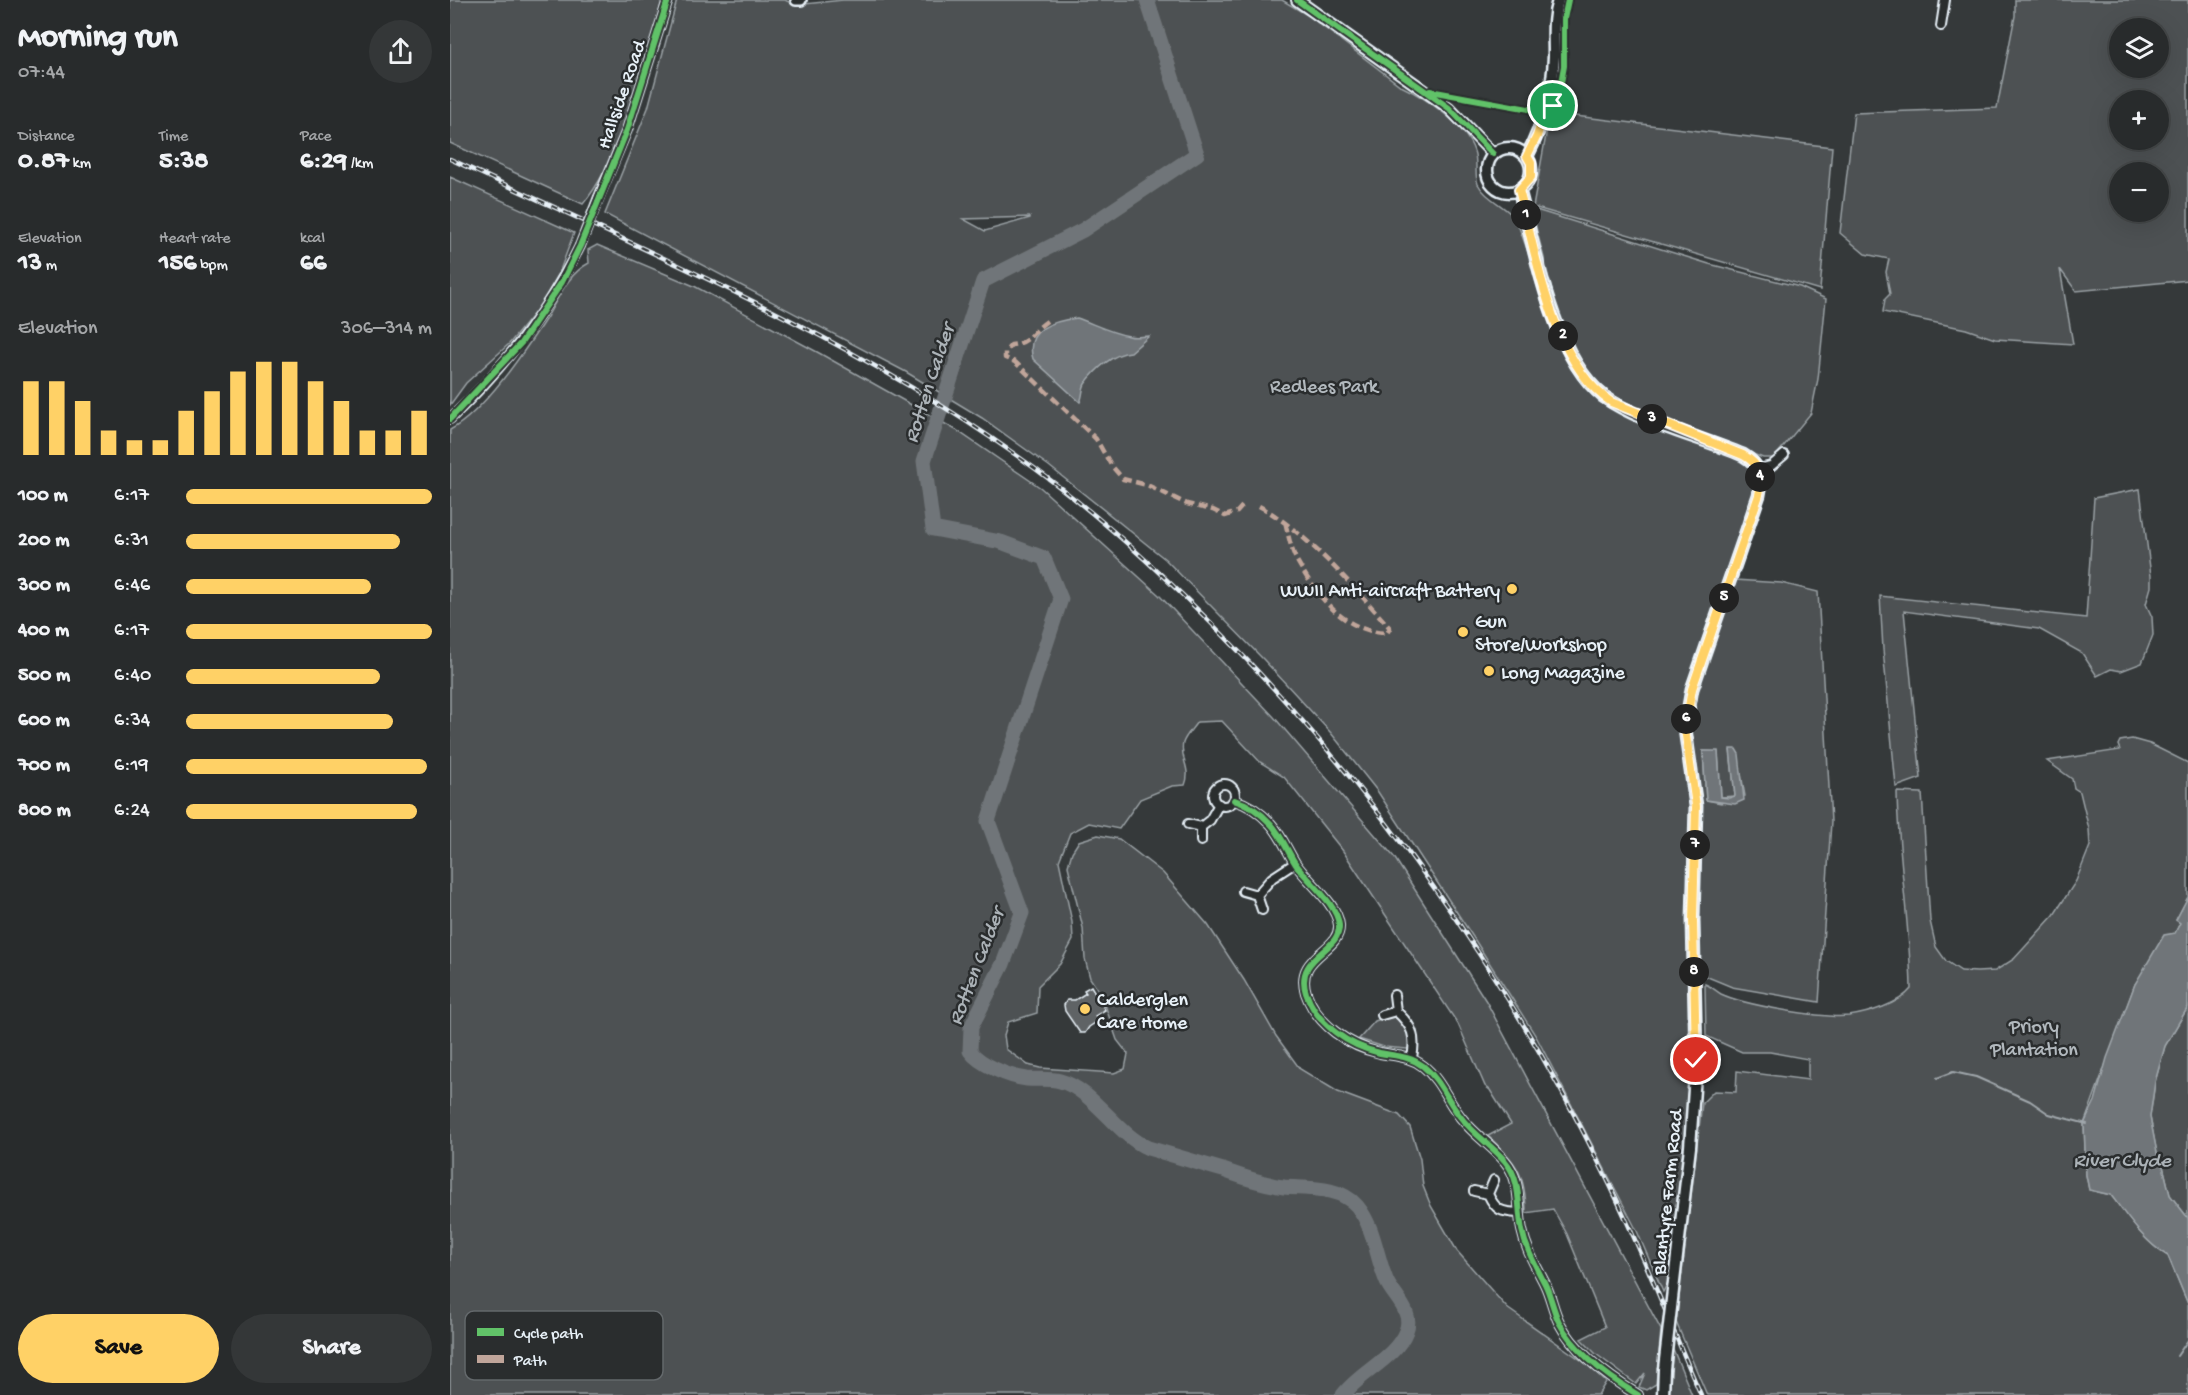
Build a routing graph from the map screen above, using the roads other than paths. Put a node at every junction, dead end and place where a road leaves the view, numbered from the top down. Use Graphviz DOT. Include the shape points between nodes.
graph roads {
  1 [pos="668,0"];
  2 [pos="796,0"];
  3 [pos="801,0"];
  4 [pos="1297,0"];
  5 [pos="1557,0"];
  6 [pos="1945,0"];
  7 [pos="1941,26"];
  8 [pos="1493,153"];
  9 [pos="1527,156"];
  10 [pos="1519,190"];
  11 [pos="450,419"];
  12 [pos="1784,455"];
  13 [pos="1759,469"];
  14 [pos="1233,800"];
  15 [pos="1219,804"];
  16 [pos="1188,824"];
  17 [pos="1201,827"];
  18 [pos="1201,842"];
  19 [pos="1295,863"];
  20 [pos="1243,891"];
  21 [pos="1257,895"];
  22 [pos="1262,910"];
  23 [pos="1394,995"];
  24 [pos="1396,1011"];
  25 [pos="1382,1015"];
  26 [pos="1412,1058"];
  27 [pos="1494,1180"];
  28 [pos="1474,1191"];
  29 [pos="1488,1194"];
  30 [pos="1519,1213"];
  31 [pos="1638,1395"];
  32 [pos="1663,1395"];
  1 -- 11 [label="street, Hallside Road, bridge" via="627,130 580,246 547,308 521,343"];
  2 -- 3 [label="street"];
  4 -- 8 [label="street" via="1449,108"];
  5 -- 9 [label="main road" via="1551,85"];
  6 -- 7 [label="street"];
  8 -- 9 [label="main road" via="1515,147"];
  8 -- 10 [label="main road" via="1487,167 1491,182 1502,191"];
  9 -- 10 [label="main road" via="1531,177"];
  10 -- 13 [label="main road" via="1554,316 1590,384 1618,405 1743,455"];
  12 -- 13 [label="street" via="1771,466"];
  13 -- 32 [label="main road, Blantyre Farm Road, bridge" via="1759,495 1686,715 1696,806 1696,1068"];
  14 -- 15 [label="street" via="1228,805"];
  14 -- 15 [label="street" via="1234,790 1222,785 1214,795"];
  14 -- 19 [label="street" via="1248,805 1272,825"];
  15 -- 17 [label="street"];
  16 -- 17 [label="street"];
  17 -- 18 [label="street"];
  19 -- 21 [label="street" via="1272,878"];
  19 -- 26 [label="street" via="1325,898 1339,926 1336,936 1306,969 1303,981 1312,1006 1348,1041 1366,1050"];
  20 -- 21 [label="street"];
  21 -- 22 [label="street"];
  23 -- 24 [label="street"];
  24 -- 25 [label="street"];
  24 -- 26 [label="street" via="1413,1030"];
  26 -- 30 [label="street" via="1434,1076 1460,1118 1506,1162 1518,1189"];
  27 -- 29 [label="street"];
  28 -- 29 [label="street"];
  29 -- 30 [label="street" via="1496,1209"];
  30 -- 31 [label="street" via="1525,1242 1559,1323 1590,1360"];
}
